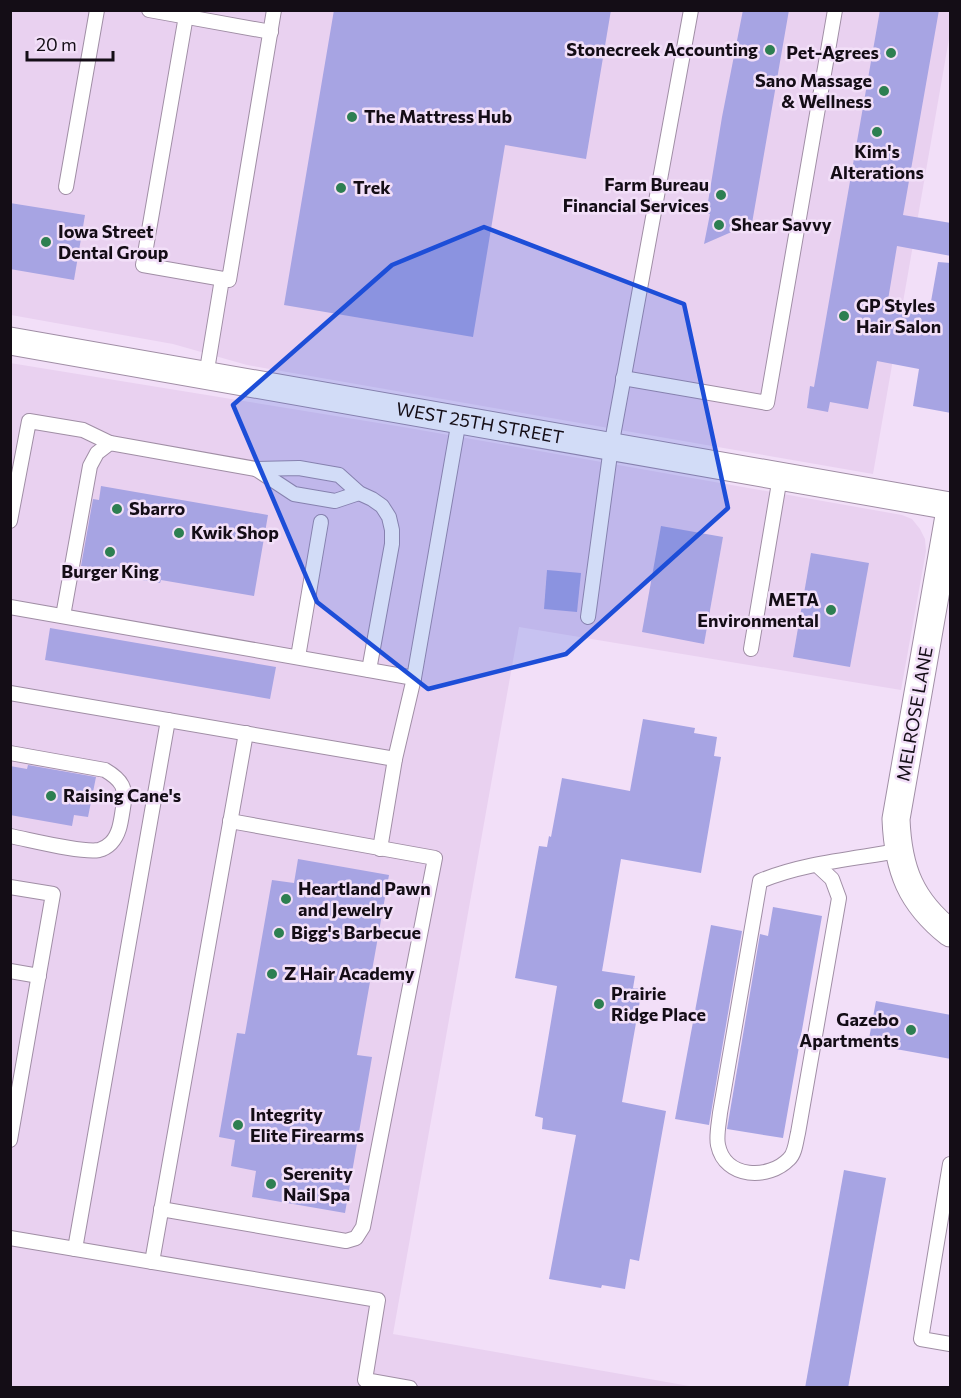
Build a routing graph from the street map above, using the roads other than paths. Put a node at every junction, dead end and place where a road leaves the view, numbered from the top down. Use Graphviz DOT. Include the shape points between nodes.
graph roads {
  1 [pos="97,10"];
  2 [pos="149,10"];
  3 [pos="274,10"];
  4 [pos="691,10"];
  5 [pos="836,10"];
  6 [pos="186,14"];
  7 [pos="271,32"];
  8 [pos="66,188"];
  9 [pos="222,279"];
  10 [pos="10,341"];
  11 [pos="206,376"];
  12 [pos="623,378"];
  13 [pos="459,420"];
  14 [pos="110,443"];
  15 [pos="610,447"];
  16 [pos="256,469"];
  17 [pos="780,477"];
  18 [pos="359,493"];
  19 [pos="951,508"];
  20 [pos="10,521"];
  21 [pos="321,522"];
  22 [pos="10,607"];
  23 [pos="63,616"];
  24 [pos="588,616"];
  25 [pos="751,649"];
  26 [pos="298,657"];
  27 [pos="369,670"];
  28 [pos="414,678"];
  29 [pos="10,693"];
  30 [pos="168,720"];
  31 [pos="246,733"];
  32 [pos="10,753"];
  33 [pos="395,759"];
  34 [pos="230,821"];
  35 [pos="10,836"];
  36 [pos="380,849"];
  37 [pos="898,851"];
  38 [pos="818,866"];
  39 [pos="10,887"];
  40 [pos="951,933"];
  41 [pos="10,971"];
  42 [pos="39,976"];
  43 [pos="10,1140"];
  44 [pos="951,1164"];
  45 [pos="161,1209"];
  46 [pos="10,1238"];
  47 [pos="75,1249"];
  48 [pos="152,1262"];
  49 [pos="951,1344"];
  50 [pos="410,1388"];
  1 -- 8 [label="lane"];
  2 -- 6 [label="lane"];
  3 -- 7 [label="lane"];
  4 -- 12 [label="lane"];
  5 -- 12 [label="lane" via="767,403"];
  6 -- 7 [label="lane"];
  6 -- 9 [label="lane" via="143,265"];
  7 -- 9 [label="lane" via="229,280"];
  9 -- 11 [label="lane"];
  10 -- 11 [label="street, WEST 25TH STREET"];
  11 -- 13 [label="street, WEST 25TH STREET"];
  12 -- 15 [label="lane"];
  13 -- 15 [label="street, WEST 25TH STREET"];
  13 -- 28 [label="lane"];
  14 -- 16 [label="lane"];
  14 -- 20 [label="lane" via="83,430 28,420"];
  14 -- 23 [label="lane" via="97,453 90,466"];
  15 -- 17 [label="street, WEST 25TH STREET"];
  15 -- 24 [label="lane"];
  16 -- 18 [label="lane" via="298,468 339,475"];
  16 -- 18 [label="lane" via="294,494 335,501"];
  17 -- 19 [label="street, WEST 25TH STREET"];
  17 -- 25 [label="lane"];
  18 -- 27 [label="lane" via="382,506 392,530"];
  19 -- 37 [label="street, MELROSE LANE" via="896,819"];
  21 -- 26 [label="lane"];
  22 -- 23 [label="lane"];
  23 -- 26 [label="lane"];
  26 -- 27 [label="lane"];
  27 -- 28 [label="lane"];
  28 -- 33 [label="lane"];
  29 -- 30 [label="lane"];
  30 -- 31 [label="lane"];
  30 -- 47 [label="lane"];
  31 -- 33 [label="lane"];
  31 -- 34 [label="lane"];
  32 -- 35 [label="lane" via="105,770 117,777 125,796 116,836 100,850"];
  33 -- 36 [label="lane"];
  34 -- 36 [label="lane"];
  34 -- 45 [label="lane"];
  36 -- 45 [label="lane" via="435,858 363,1227 356,1238 346,1241"];
  37 -- 38 [label="lane"];
  37 -- 40 [label="street, MELROSE LANE" via="912,890 927,913"];
  38 -- 38 [label="lane" via="760,881 720,1113 718,1145 727,1163 747,1173 773,1172 791,1158 798,1133 839,898 831,879"];
  39 -- 42 [label="lane" via="53,894"];
  41 -- 42 [label="lane"];
  42 -- 43 [label="lane"];
  44 -- 49 [label="lane" via="921,1339"];
  45 -- 48 [label="lane"];
  46 -- 47 [label="lane"];
  47 -- 48 [label="lane"];
  48 -- 50 [label="lane" via="378,1300 365,1380"];
}
